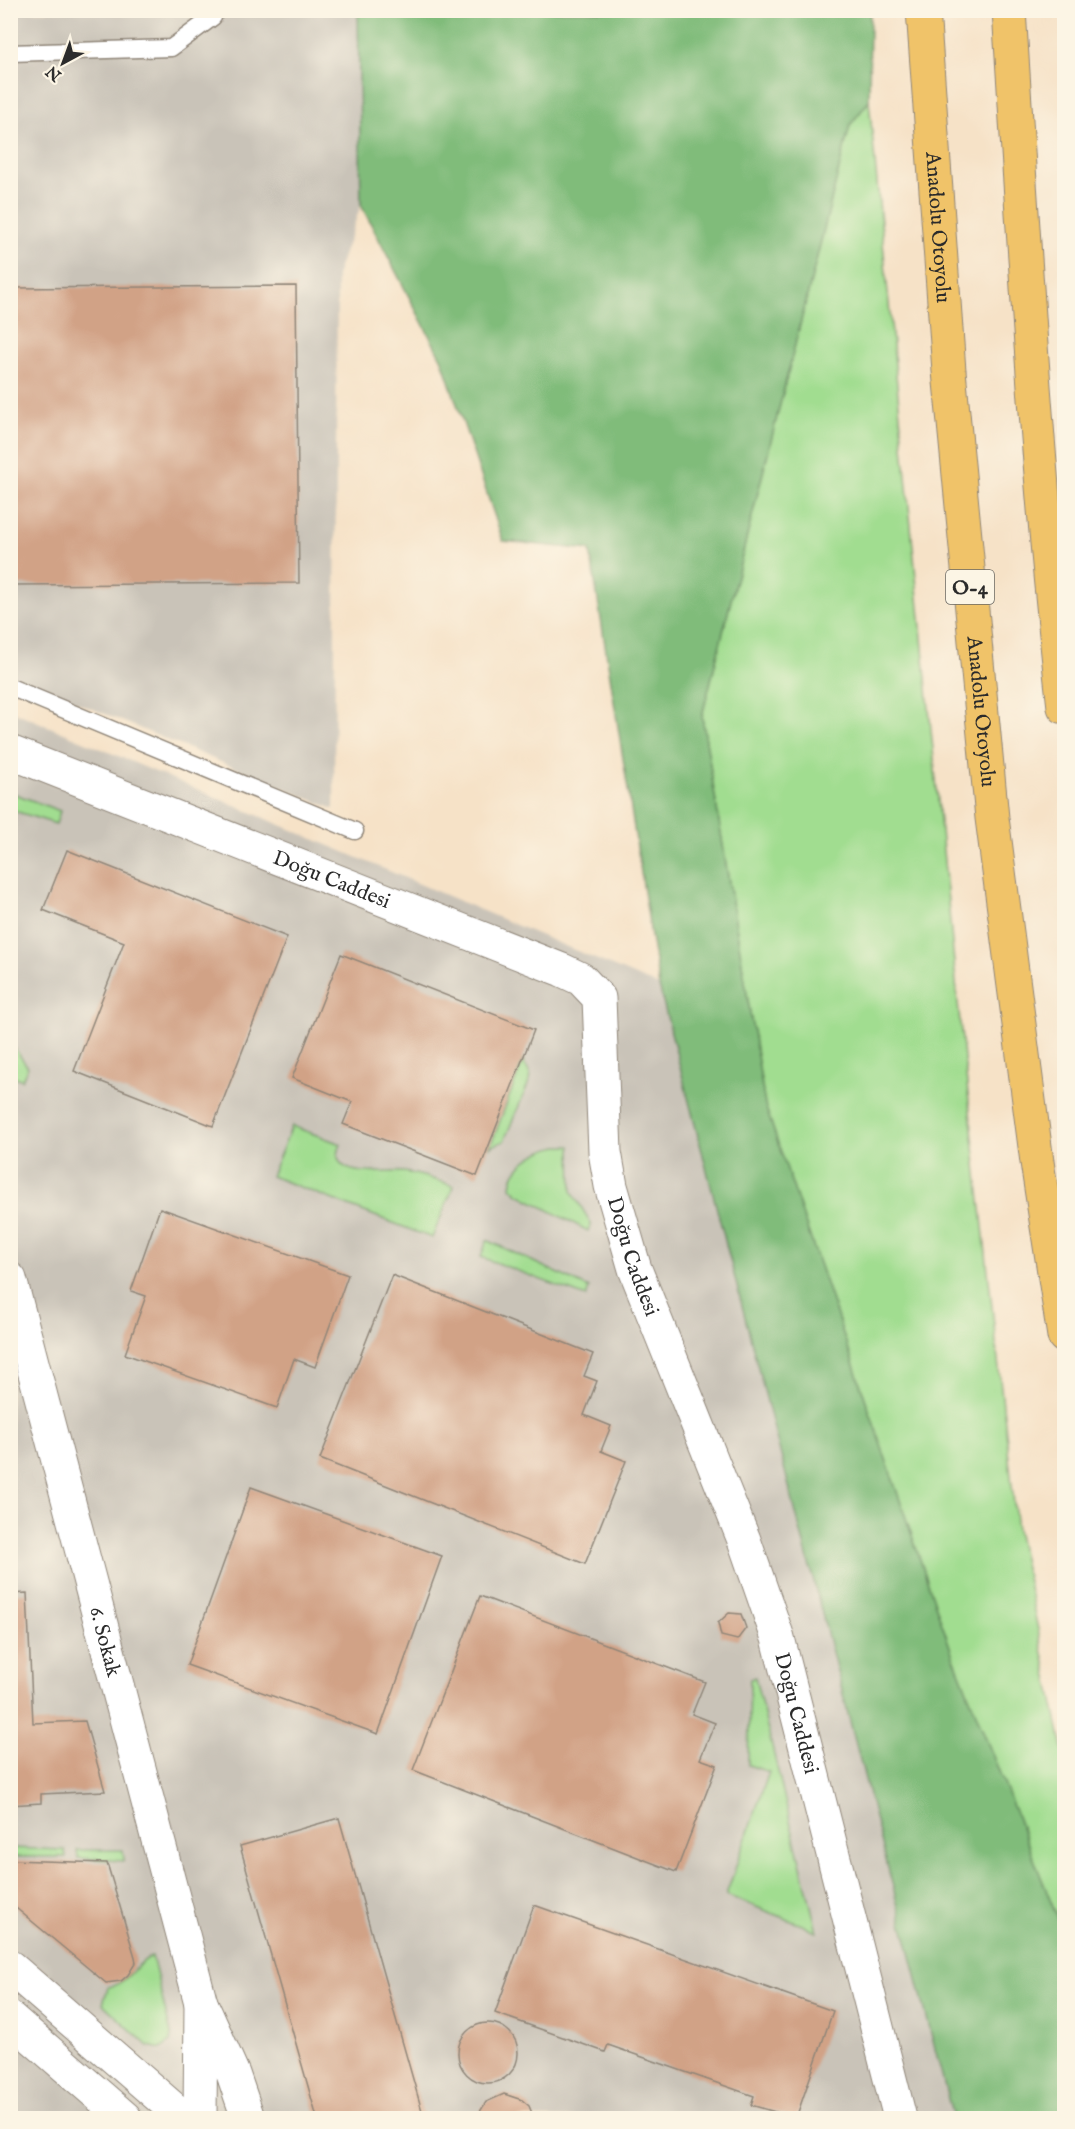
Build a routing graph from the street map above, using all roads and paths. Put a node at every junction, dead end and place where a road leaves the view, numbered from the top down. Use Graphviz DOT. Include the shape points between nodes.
graph roads {
  1 [pos="216,10"];
  2 [pos="923,10"];
  3 [pos="1009,10"];
  4 [pos="10,53"];
  5 [pos="10,687"];
  6 [pos="1065,707"];
  7 [pos="10,752"];
  8 [pos="355,831"];
  9 [pos="10,1279"];
  10 [pos="1065,1336"];
  11 [pos="10,1967"];
  12 [pos="201,2003"];
  13 [pos="10,2018"];
  14 [pos="125,2118"];
  15 [pos="184,2118"];
  16 [pos="200,2118"];
  17 [pos="248,2118"];
  18 [pos="900,2118"];
  1 -- 4 [label="lane" via="213,17 171,48"];
  2 -- 10 [label="highway, Anadolu Otoyolu / O-4" via="949,370 992,818 1036,1161"];
  3 -- 6 [label="highway" via="1048,549"];
  5 -- 8 [label="lane"];
  7 -- 18 [label="street, Doğu Caddesi" via="562,970 581,979 599,998 605,1152 622,1231 748,1551 778,1638"];
  9 -- 12 [label="street, 6. Sokak"];
  11 -- 15 [label="street"];
  12 -- 16 [label="street, 6. Sokak"];
  12 -- 17 [label="street, 6. Sokak"];
  13 -- 14 [label="street"];
}
